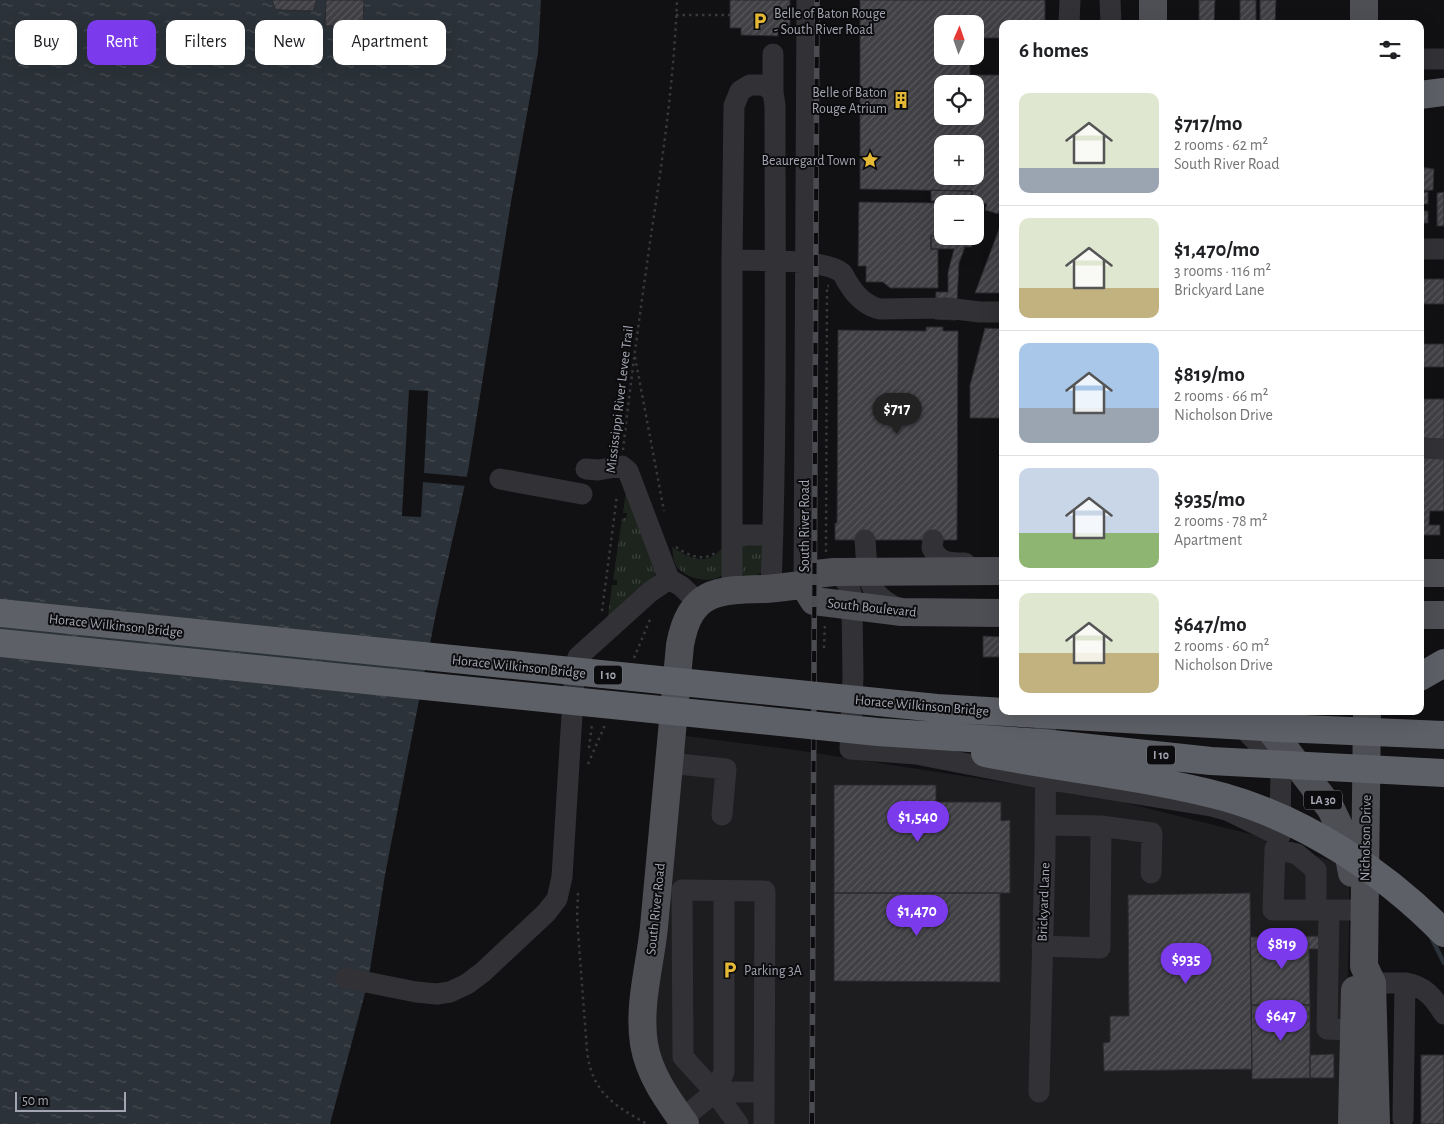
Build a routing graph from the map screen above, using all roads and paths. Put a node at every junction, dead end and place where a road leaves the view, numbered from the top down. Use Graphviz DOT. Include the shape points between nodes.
graph roads {
  1 [pos="677,0"];
  2 [pos="807,0"];
  3 [pos="1070,0"];
  4 [pos="1110,0"];
  5 [pos="1153,0"];
  6 [pos="1364,0"];
  7 [pos="676,15"];
  8 [pos="730,15"];
  9 [pos="1069,20"];
  10 [pos="1111,20"];
  11 [pos="1153,20"];
  12 [pos="1364,20"];
  13 [pos="773,54"];
  14 [pos="1424,58"];
  15 [pos="1444,59"];
  16 [pos="773,92"];
  17 [pos="1444,92"];
  18 [pos="1424,94"];
  19 [pos="1424,249"];
  20 [pos="1444,249"];
  21 [pos="732,260"];
  22 [pos="775,262"];
  23 [pos="806,263"];
  24 [pos="850,286"];
  25 [pos="999,312"];
  26 [pos="1424,448"];
  27 [pos="1444,449"];
  28 [pos="622,466"];
  29 [pos="586,469"];
  30 [pos="500,479"];
  31 [pos="582,494"];
  32 [pos="733,533"];
  33 [pos="773,535"];
  34 [pos="865,540"];
  35 [pos="933,540"];
  36 [pos="668,543"];
  37 [pos="999,563"];
  38 [pos="999,571"];
  39 [pos="867,573"];
  40 [pos="1424,573"];
  41 [pos="1444,573"];
  42 [pos="822,577"];
  43 [pos="669,579"];
  44 [pos="772,588"];
  45 [pos="732,590"];
  46 [pos="825,602"];
  47 [pos="699,603"];
  48 [pos="852,607"];
  49 [pos="907,612"];
  50 [pos="0,613"];
  51 [pos="999,613"];
  52 [pos="1424,615"];
  53 [pos="1444,615"];
  54 [pos="598,639"];
  55 [pos="0,643"];
  56 [pos="824,648"];
  57 [pos="1444,664"];
  58 [pos="1424,675"];
  59 [pos="999,710"];
  60 [pos="592,715"];
  61 [pos="1046,715"];
  62 [pos="1107,715"];
  63 [pos="1137,715"];
  64 [pos="1150,715"];
  65 [pos="1259,715"];
  66 [pos="1260,715"];
  67 [pos="1367,715"];
  68 [pos="1223,718"];
  69 [pos="878,732"];
  70 [pos="1444,735"];
  71 [pos="669,763"];
  72 [pos="588,764"];
  73 [pos="1444,773"];
  74 [pos="1045,779"];
  75 [pos="1105,789"];
  76 [pos="1150,796"];
  77 [pos="722,815"];
  78 [pos="1045,825"];
  79 [pos="1101,826"];
  80 [pos="1281,843"];
  81 [pos="1151,873"];
  82 [pos="724,891"];
  83 [pos="1364,905"];
  84 [pos="1323,910"];
  85 [pos="577,918"];
  86 [pos="1444,933"];
  87 [pos="1042,946"];
  88 [pos="1368,974"];
  89 [pos="346,978"];
  90 [pos="1405,983"];
  91 [pos="1444,1014"];
  92 [pos="1354,1030"];
  93 [pos="714,1092"];
  94 [pos="764,1092"];
  95 [pos="1039,1092"];
  96 [pos="1376,1094"];
  97 [pos="1404,1094"];
  98 [pos="1403,1119"];
  99 [pos="683,1122"];
  100 [pos="647,1124"];
  101 [pos="738,1124"];
  102 [pos="764,1124"];
  103 [pos="1352,1124"];
  104 [pos="1376,1124"];
  1 -- 7 [label="path, Mississippi River Levee Trail"];
  2 -- 23 [label="street, South River Road" via="816,197"];
  3 -- 9 [label="street"];
  4 -- 10 [label="street"];
  5 -- 11 [label="main road"];
  6 -- 12 [label="main road"];
  7 -- 8 [label="path"];
  7 -- 28 [label="path, Mississippi River Levee Trail" via="674,61"];
  13 -- 16 [label="street"];
  14 -- 15 [label="street"];
  16 -- 21 [label="street" via="764,85 750,85 740,91 734,106"];
  16 -- 22 [label="street"];
  17 -- 18 [label="highway"];
  19 -- 20 [label="street"];
  21 -- 22 [label="street"];
  21 -- 32 [label="street"];
  22 -- 23 [label="street"];
  22 -- 33 [label="street"];
  23 -- 24 [label="street" via="822,265 842,274"];
  23 -- 42 [label="street, South River Road"];
  24 -- 25 [label="street" via="870,307 880,309 947,308"];
  24 -- 42 [label="path" via="827,286"];
  26 -- 27 [label="street"];
  28 -- 29 [label="street"];
  28 -- 43 [label="street" via="628,472"];
  28 -- 54 [label="path, Mississippi River Levee Trail"];
  30 -- 31 [label="street"];
  32 -- 33 [label="street"];
  32 -- 36 [label="path" via="717,552 706,557 684,552"];
  32 -- 45 [label="street"];
  33 -- 44 [label="street"];
  34 -- 39 [label="street"];
  35 -- 37 [label="street" via="932,548 945,562"];
  38 -- 39 [label="main road"];
  39 -- 42 [label="main road"];
  39 -- 49 [label="street" via="870,585 882,600"];
  40 -- 41 [label="main road"];
  42 -- 44 [label="main road, South River Road"];
  42 -- 46 [label="main road, South Boulevard" via="814,601"];
  42 -- 48 [label="street" via="847,583"];
  43 -- 47 [label="street"];
  43 -- 54 [label="street"];
  44 -- 45 [label="main road, South River Road"];
  45 -- 47 [label="main road, South River Road" via="718,592"];
  46 -- 48 [label="main road, South Boulevard"];
  46 -- 56 [label="path"];
  47 -- 71 [label="main road, South River Road" via="689,614 682,630"];
  48 -- 49 [label="main road, South Boulevard"];
  48 -- 74 [label="street" via="850,749 916,754"];
  49 -- 51 [label="main road, South Boulevard"];
  50 -- 59 [label="highway, Horace Wilkinson Bridge / I 10, bridge" via="937,708"];
  52 -- 53 [label="main road"];
  54 -- 89 [label="street" via="578,657 575,666 562,877 556,899 483,972 450,992 416,992"];
  55 -- 69 [label="highway, Horace Wilkinson Bridge / I 10, bridge"];
  57 -- 58 [label="highway"];
  60 -- 72 [label="path"];
  61 -- 74 [label="street, Brickyard Lane"];
  62 -- 75 [label="street"];
  63 -- 68 [label="highway, Horace Wilkinson Bridge / I 10, bridge"];
  64 -- 76 [label="street"];
  65 -- 83 [label="main road, LA 30" via="1331,809 1346,841 1354,888"];
  66 -- 68 [label="highway, bridge"];
  67 -- 83 [label="main road, Nicholson Drive / LA 30"];
  68 -- 70 [label="highway, I 10, bridge"];
  68 -- 80 [label="street" via="1281,768"];
  69 -- 73 [label="highway, I 10, bridge" via="1043,743 1211,761"];
  69 -- 86 [label="highway, bridge" via="1164,784 1249,806 1306,831 1366,866"];
  71 -- 77 [label="street" via="726,769"];
  71 -- 99 [label="main road, South River Road" via="642,1018 644,1046 652,1072"];
  74 -- 75 [label="street"];
  74 -- 78 [label="street, Brickyard Lane"];
  75 -- 76 [label="street"];
  76 -- 80 [label="street" via="1229,811"];
  78 -- 79 [label="street"];
  78 -- 87 [label="street, Brickyard Lane"];
  79 -- 81 [label="street" via="1152,834"];
  79 -- 87 [label="street" via="1100,948"];
  80 -- 84 [label="street" via="1316,870"];
  80 -- 84 [label="street" via="1274,849 1274,910"];
  82 -- 93 [label="street" via="724,1072"];
  82 -- 93 [label="street" via="682,890 684,1057"];
  82 -- 94 [label="street" via="765,891"];
  83 -- 84 [label="street"];
  83 -- 88 [label="main road, Nicholson Drive / LA 30"];
  84 -- 92 [label="street" via="1327,1029"];
  85 -- 100 [label="path" via="588,1059 593,1075 599,1089 609,1099"];
  87 -- 95 [label="street, Brickyard Lane"];
  88 -- 90 [label="street"];
  88 -- 92 [label="main road, Nicholson Drive / LA 30" via="1355,982"];
  88 -- 96 [label="main road, Nicholson Drive / LA 30"];
  90 -- 91 [label="street" via="1425,990"];
  90 -- 97 [label="street"];
  92 -- 103 [label="main road, Nicholson Drive / LA 30"];
  93 -- 94 [label="street"];
  93 -- 99 [label="street"];
  93 -- 101 [label="street"];
  94 -- 102 [label="street"];
  96 -- 97 [label="street"];
  96 -- 104 [label="main road, Nicholson Drive / LA 30"];
  97 -- 98 [label="street"];
}
